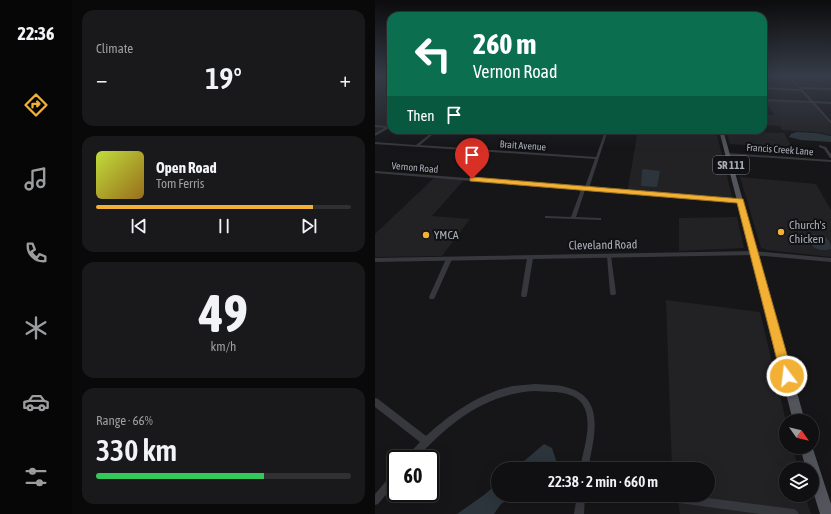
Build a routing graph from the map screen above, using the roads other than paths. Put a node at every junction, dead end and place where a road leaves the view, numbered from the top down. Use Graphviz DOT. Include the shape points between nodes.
graph roads {
  1 [pos="767,100"];
  2 [pos="813,102"];
  3 [pos="831,103"];
  4 [pos="830,120"];
  5 [pos="375,126"];
  6 [pos="387,126"];
  7 [pos="387,127"];
  8 [pos="432,134"];
  9 [pos="606,134"];
  10 [pos="722,134"];
  11 [pos="375,135"];
  12 [pos="375,143"];
  13 [pos="417,146"];
  14 [pos="820,146"];
  15 [pos="728,154"];
  16 [pos="831,157"];
  17 [pos="598,158"];
  18 [pos="831,161"];
  19 [pos="375,172"];
  20 [pos="585,188"];
  21 [pos="740,201"];
  22 [pos="547,217"];
  23 [pos="573,218"];
  24 [pos="599,219"];
  25 [pos="754,253"];
  26 [pos="609,256"];
  27 [pos="530,258"];
  28 [pos="449,259"];
  29 [pos="375,260"];
  30 [pos="831,260"];
  31 [pos="613,293"];
  32 [pos="524,295"];
  33 [pos="432,297"];
  34 [pos="375,402"];
  35 [pos="797,414"];
  36 [pos="425,441"];
  37 [pos="418,450"];
  38 [pos="808,454"];
  39 [pos="586,462"];
  40 [pos="387,487"];
  41 [pos="375,501"];
  42 [pos="580,502"];
  43 [pos="703,502"];
  44 [pos="579,514"];
  45 [pos="794,514"];
  46 [pos="827,514"];
  1 -- 2 [label="street"];
  2 -- 3 [label="street"];
  2 -- 4 [label="street"];
  5 -- 6 [label="street"];
  7 -- 11 [label="street"];
  8 -- 13 [label="street"];
  9 -- 17 [label="street"];
  10 -- 15 [label="main road, SR 111"];
  12 -- 13 [label="street, Brait Avenue"];
  13 -- 17 [label="street, Brait Avenue"];
  14 -- 16 [label="street" via="825,148"];
  15 -- 18 [label="street, Francis Creek Lane"];
  15 -- 21 [label="main road, SR 111"];
  17 -- 20 [label="street"];
  19 -- 20 [label="street, Vernon Road"];
  20 -- 21 [label="street, Vernon Road"];
  20 -- 23 [label="street"];
  21 -- 25 [label="main road, SR 111"];
  22 -- 23 [label="street"];
  23 -- 24 [label="street"];
  25 -- 26 [label="street, Cleveland Road"];
  25 -- 30 [label="street, Cleveland Road"];
  25 -- 35 [label="main road, SR 111"];
  26 -- 27 [label="street, Cleveland Road"];
  26 -- 31 [label="street"];
  27 -- 28 [label="street, Cleveland Road"];
  27 -- 32 [label="street"];
  28 -- 29 [label="street, Cleveland Road"];
  28 -- 33 [label="street"];
  34 -- 36 [label="street"];
  36 -- 37 [label="street"];
  36 -- 39 [label="street" via="449,420 482,399 511,390 546,387 569,390 579,395 590,413"];
  38 -- 46 [label="main road"];
  40 -- 41 [label="street"];
  42 -- 44 [label="street"];
  43 -- 45 [label="street"];
}
